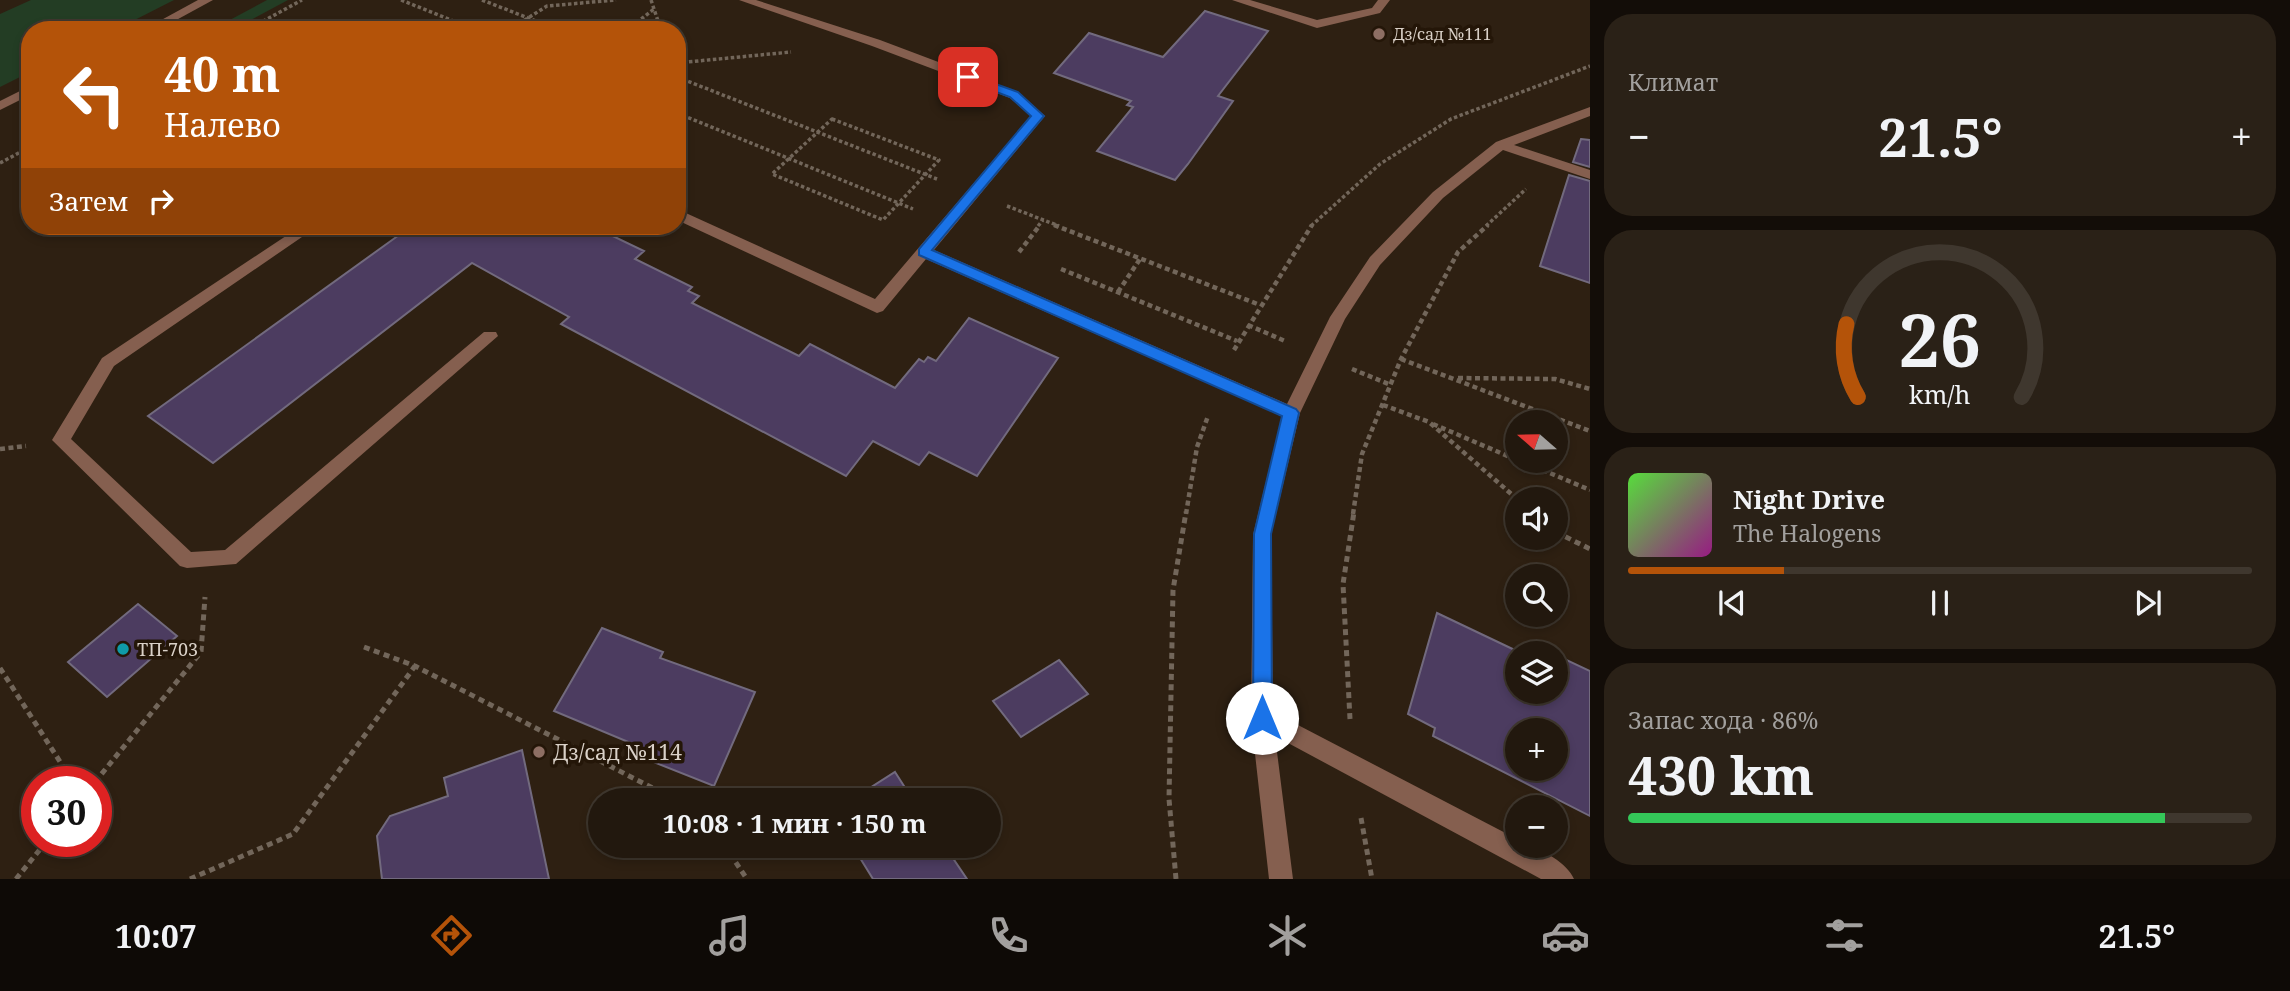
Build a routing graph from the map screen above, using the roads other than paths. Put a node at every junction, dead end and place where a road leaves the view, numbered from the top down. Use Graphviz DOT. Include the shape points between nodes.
graph roads {
  1 [pos="207,0"];
  2 [pos="745,0"];
  3 [pos="1238,0"];
  4 [pos="1384,0"];
  5 [pos="166,21"];
  6 [pos="21,95"];
  7 [pos="0,106"];
  8 [pos="1590,111"];
  9 [pos="1501,145"];
  10 [pos="1590,175"];
  11 [pos="686,218"];
  12 [pos="298,235"];
  13 [pos="923,252"];
  14 [pos="490,336"];
  15 [pos="1291,413"];
  16 [pos="1262,718"];
  17 [pos="1281,879"];
  18 [pos="1562,879"];
  1 -- 5 [label="street"];
  2 -- 13 [label="street" via="1014,94 1038,116"];
  3 -- 4 [label="street" via="1317,24 1376,11"];
  6 -- 7 [label="street"];
  8 -- 9 [label="street"];
  9 -- 10 [label="street"];
  9 -- 15 [label="street" via="1438,194 1375,261 1338,317"];
  11 -- 13 [label="street" via="877,307"];
  12 -- 14 [label="street" via="108,362 61,440 187,560 229,558"];
  13 -- 15 [label="street"];
  15 -- 16 [label="street" via="1262,534"];
  16 -- 17 [label="street"];
  16 -- 18 [label="street"];
}
